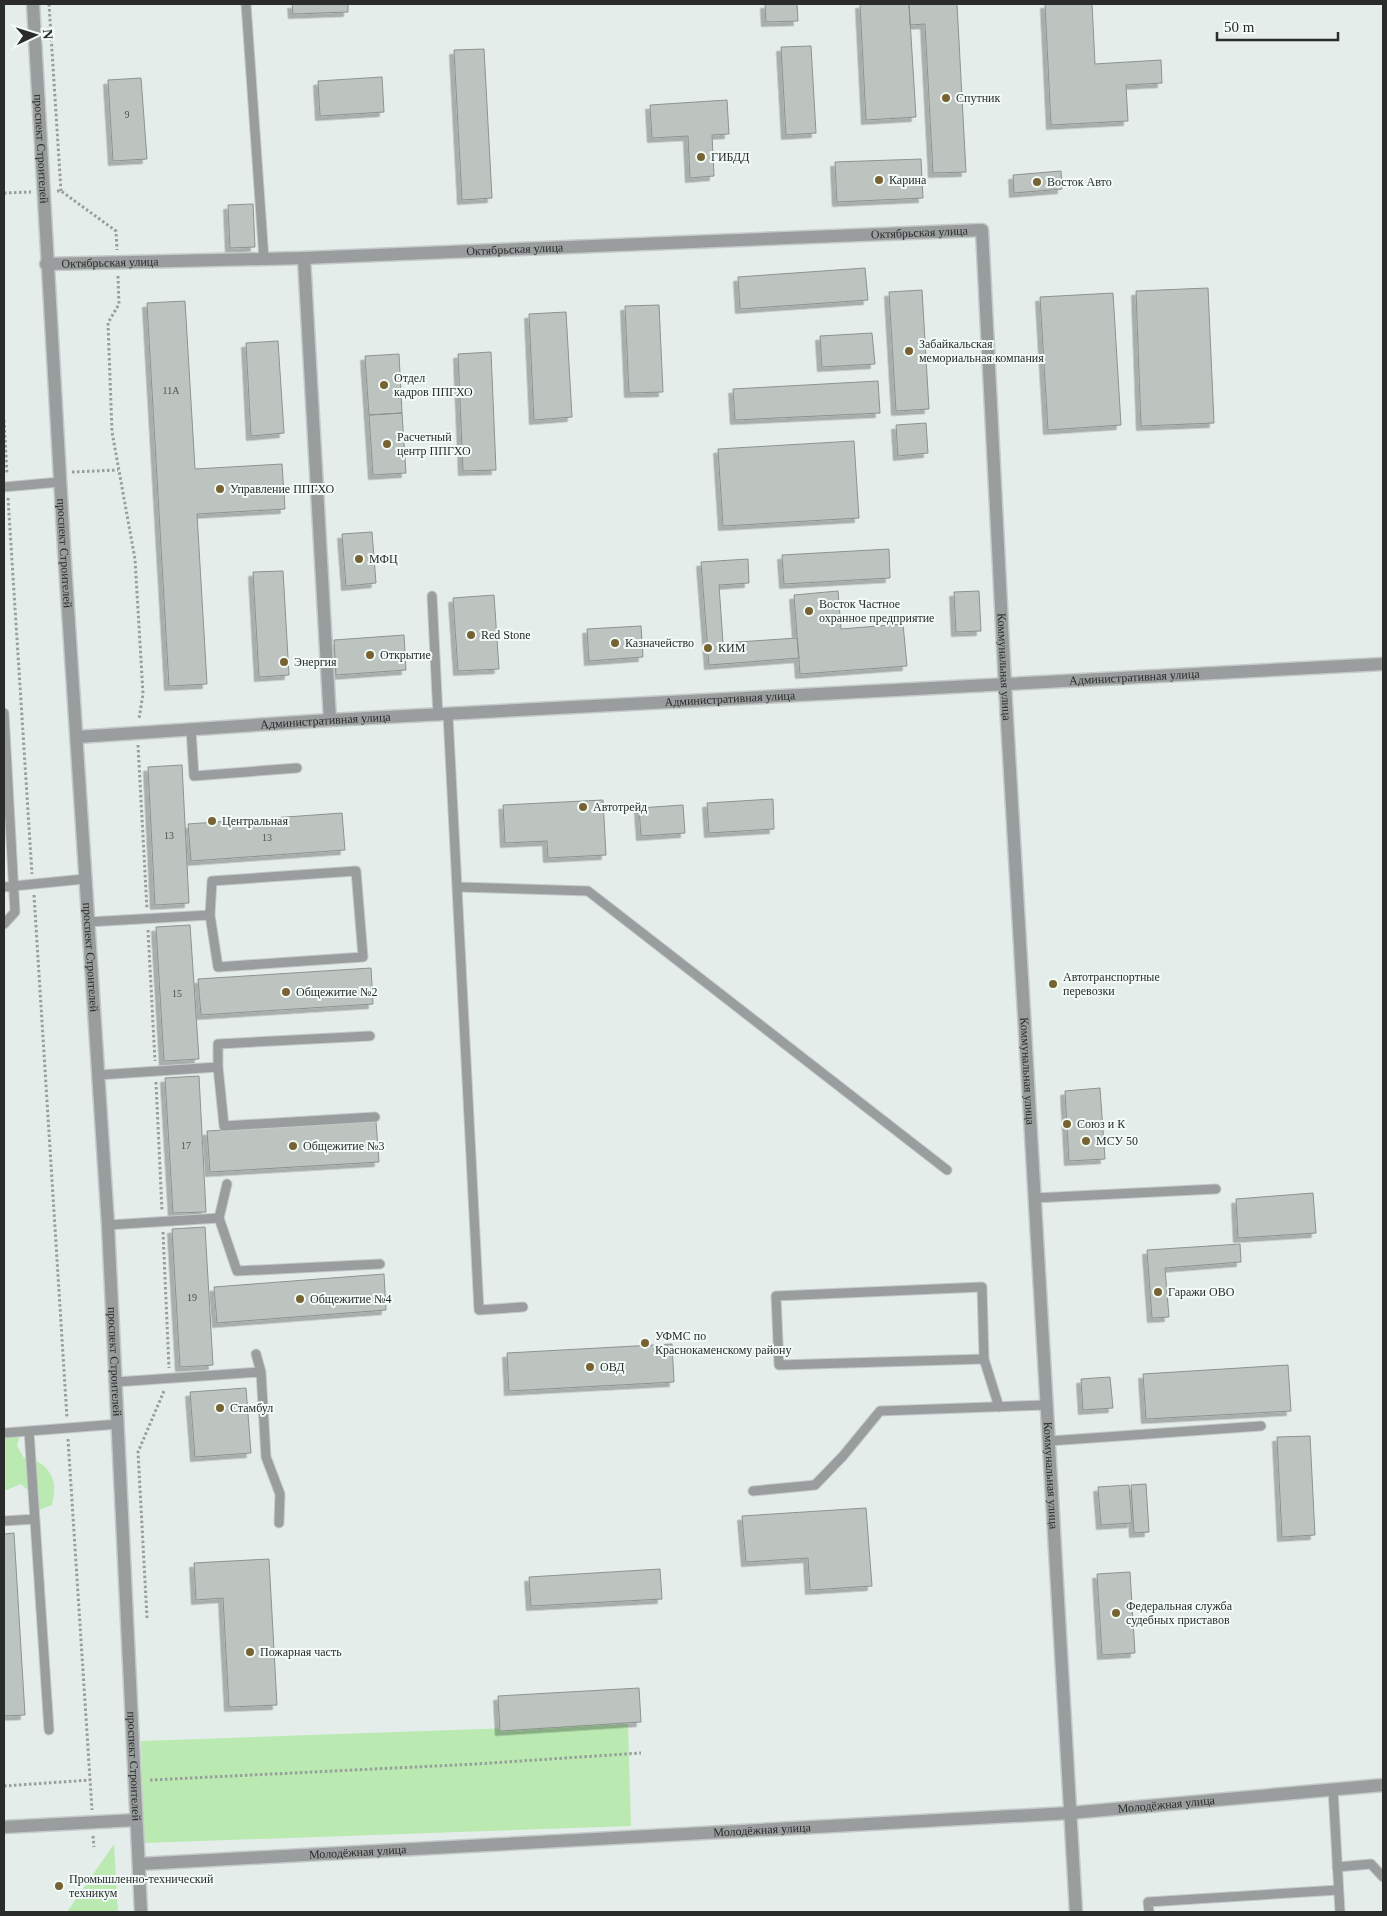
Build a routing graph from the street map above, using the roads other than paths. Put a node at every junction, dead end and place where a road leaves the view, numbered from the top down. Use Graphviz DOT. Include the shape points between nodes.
graph roads {
  1 [pos="33,4"];
  2 [pos="246,4"];
  3 [pos="982,230"];
  4 [pos="304,258"];
  5 [pos="264,259"];
  6 [pos="46,264"];
  7 [pos="60,482"];
  8 [pos="6,487"];
  9 [pos="432,596"];
  10 [pos="1383,664"];
  11 [pos="1005,685"];
  12 [pos="4,713"];
  13 [pos="443,715"];
  14 [pos="330,720"];
  15 [pos="190,730"];
  16 [pos="77,737"];
  17 [pos="297,768"];
  18 [pos="84,879"];
  19 [pos="458,886"];
  20 [pos="8,887"];
  21 [pos="210,915"];
  22 [pos="88,922"];
  23 [pos="4,924"];
  24 [pos="370,1036"];
  25 [pos="218,1067"];
  26 [pos="98,1075"];
  27 [pos="375,1117"];
  28 [pos="947,1170"];
  29 [pos="227,1184"];
  30 [pos="1216,1189"];
  31 [pos="1035,1198"];
  32 [pos="219,1218"];
  33 [pos="108,1225"];
  34 [pos="380,1264"];
  35 [pos="523,1308"];
  36 [pos="256,1354"];
  37 [pos="984,1359"];
  38 [pos="261,1372"];
  39 [pos="116,1382"];
  40 [pos="1047,1405"];
  41 [pos="999,1407"];
  42 [pos="119,1424"];
  43 [pos="1261,1426"];
  44 [pos="28,1431"];
  45 [pos="4,1433"];
  46 [pos="1049,1441"];
  47 [pos="753,1491"];
  48 [pos="35,1519"];
  49 [pos="4,1521"];
  50 [pos="278,1523"];
  51 [pos="49,1730"];
  52 [pos="1383,1785"];
  53 [pos="1333,1789"];
  54 [pos="1070,1813"];
  55 [pos="136,1820"];
  56 [pos="4,1827"];
  57 [pos="139,1864"];
  58 [pos="1337,1867"];
  59 [pos="1383,1877"];
  60 [pos="1338,1890"];
  61 [pos="141,1912"];
  62 [pos="1076,1912"];
  63 [pos="1149,1912"];
  64 [pos="1340,1912"];
  1 -- 6 [label="street, проспект Строителей"];
  2 -- 5 [label="lane"];
  3 -- 4 [label="street, Октябрьская улица"];
  3 -- 11 [label="street, Коммунальная улица"];
  4 -- 5 [label="street, Октябрьская улица"];
  4 -- 14 [label="street"];
  5 -- 6 [label="street, Октябрьская улица"];
  6 -- 7 [label="street, проспект Строителей"];
  7 -- 8 [label="lane"];
  7 -- 16 [label="street, проспект Строителей"];
  9 -- 13 [label="lane"];
  10 -- 11 [label="street, Административная улица"];
  11 -- 13 [label="street, Административная улица"];
  11 -- 31 [label="street, Коммунальная улица"];
  12 -- 20 [label="lane"];
  13 -- 14 [label="street, Административная улица"];
  13 -- 19 [label="lane"];
  14 -- 15 [label="street, Административная улица"];
  15 -- 16 [label="street, Административная улица"];
  15 -- 17 [label="lane" via="194,776"];
  16 -- 18 [label="street, проспект Строителей"];
  18 -- 20 [label="lane"];
  18 -- 22 [label="street, проспект Строителей"];
  19 -- 28 [label="lane" via="588,891"];
  19 -- 35 [label="lane" via="480,1310"];
  20 -- 23 [label="lane" via="15,912"];
  21 -- 21 [label="lane" via="218,967 363,956 356,871 212,881"];
  21 -- 22 [label="lane"];
  22 -- 26 [label="street, проспект Строителей"];
  24 -- 25 [label="lane" via="218,1044"];
  25 -- 26 [label="lane"];
  25 -- 27 [label="lane" via="224,1126"];
  26 -- 33 [label="street, проспект Строителей"];
  29 -- 32 [label="lane"];
  30 -- 31 [label="lane"];
  31 -- 40 [label="street, Коммунальная улица"];
  32 -- 33 [label="lane"];
  32 -- 34 [label="lane" via="237,1271"];
  33 -- 39 [label="street, проспект Строителей"];
  36 -- 38 [label="lane"];
  37 -- 37 [label="lane" via="779,1365 776,1296 982,1287"];
  37 -- 41 [label="lane"];
  38 -- 39 [label="lane"];
  38 -- 50 [label="lane" via="266,1457 280,1494"];
  39 -- 42 [label="street, проспект Строителей"];
  40 -- 41 [label="lane"];
  40 -- 46 [label="street, Коммунальная улица"];
  41 -- 47 [label="lane" via="880,1411 815,1485"];
  42 -- 44 [label="lane"];
  42 -- 55 [label="street, проспект Строителей"];
  43 -- 46 [label="lane"];
  44 -- 45 [label="lane"];
  44 -- 48 [label="lane"];
  46 -- 54 [label="street, Коммунальная улица"];
  48 -- 49 [label="lane"];
  48 -- 51 [label="lane"];
  52 -- 53 [label="street, Молодёжная улица"];
  53 -- 54 [label="street, Молодёжная улица"];
  53 -- 58 [label="lane"];
  54 -- 57 [label="street, Молодёжная улица"];
  54 -- 62 [label="street, Коммунальная улица"];
  55 -- 56 [label="street"];
  55 -- 57 [label="street, проспект Строителей"];
  57 -- 61 [label="street, проспект Строителей"];
  58 -- 59 [label="lane" via="1370,1864"];
  58 -- 60 [label="lane"];
  60 -- 63 [label="lane" via="1148,1902"];
  60 -- 64 [label="lane"];
}
